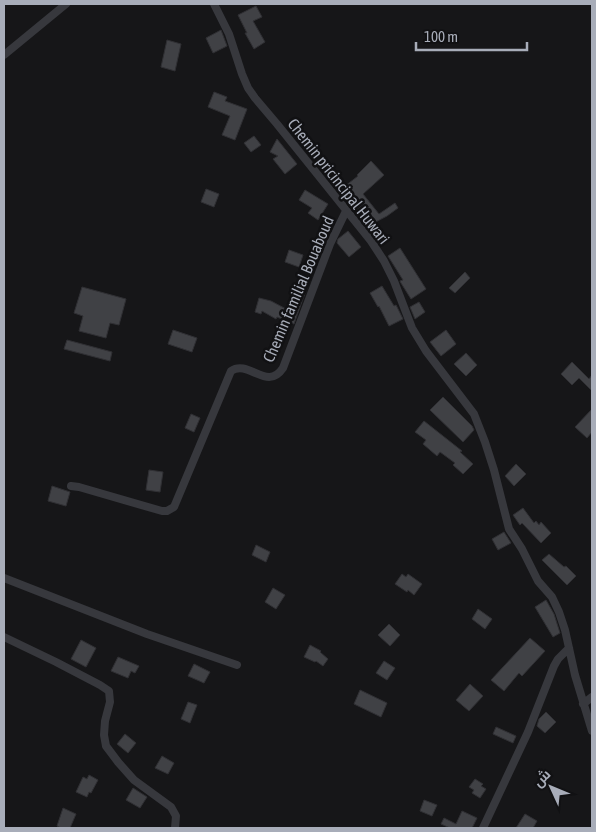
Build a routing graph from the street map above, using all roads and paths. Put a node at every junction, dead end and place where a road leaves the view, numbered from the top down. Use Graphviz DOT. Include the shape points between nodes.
graph roads {
  1 [pos="66,4"];
  2 [pos="214,4"];
  3 [pos="4,55"];
  4 [pos="346,211"];
  5 [pos="72,486"];
  6 [pos="4,578"];
  7 [pos="4,637"];
  8 [pos="569,648"];
  9 [pos="237,665"];
  10 [pos="592,697"];
  11 [pos="584,704"];
  12 [pos="592,731"];
  13 [pos="175,828"];
  14 [pos="483,828"];
  1 -- 3 [label="street"];
  2 -- 4 [label="street, Chemin pricincipal Huwari" via="229,34 248,88"];
  4 -- 5 [label="street, Chemin familial Bouaboud" via="330,244 283,368 276,376 270,377 240,368 231,371 174,507 162,511"];
  4 -- 8 [label="street, Chemin pricincipal Huwari" via="384,261 412,328 426,351 474,414 494,470 509,529 538,581 552,596"];
  6 -- 9 [label="street"];
  7 -- 13 [label="street" via="109,691 104,735 106,746 134,780 170,806 176,816"];
  8 -- 11 [label="street, Chemin pricincipal Huwari"];
  8 -- 14 [label="street" via="554,666 528,732"];
  10 -- 11 [label="street"];
  11 -- 12 [label="street, Chemin pricincipal Huwari"];
}
